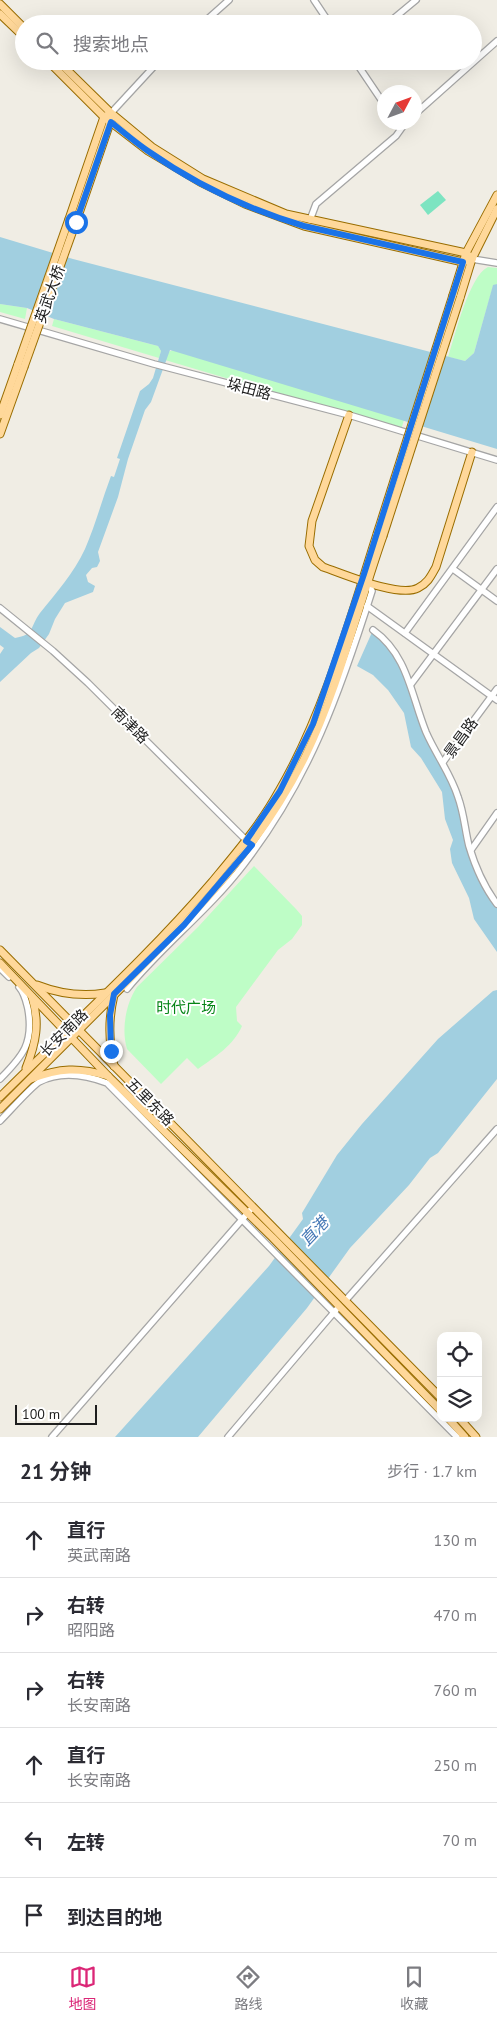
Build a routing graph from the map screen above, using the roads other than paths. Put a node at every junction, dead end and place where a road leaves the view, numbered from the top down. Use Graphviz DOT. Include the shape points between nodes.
graph roads {
  1 [pos="229,0"];
  2 [pos="314,0"];
  3 [pos="416,0"];
  4 [pos="0,4"];
  5 [pos="0,14"];
  6 [pos="212,15"];
  7 [pos="324,15"];
  8 [pos="398,15"];
  9 [pos="15,19"];
  10 [pos="15,28"];
  11 [pos="497,41"];
  12 [pos="482,54"];
  13 [pos="58,70"];
  14 [pos="66,70"];
  15 [pos="150,70"];
  16 [pos="361,70"];
  17 [pos="464,70"];
  18 [pos="377,94"];
  19 [pos="422,108"];
  20 [pos="108,115"];
  21 [pos="111,122"];
  22 [pos="401,130"];
  23 [pos="497,195"];
  24 [pos="497,209"];
  25 [pos="73,220"];
  26 [pos="310,220"];
  27 [pos="466,253"];
  28 [pos="472,258"];
  29 [pos="463,262"];
  30 [pos="495,262"];
  31 [pos="457,296"];
  32 [pos="0,319"];
  33 [pos="21,366"];
  34 [pos="0,415"];
  35 [pos="349,415"];
  36 [pos="0,434"];
  37 [pos="472,452"];
  38 [pos="497,460"];
  39 [pos="497,507"];
  40 [pos="453,569"];
  41 [pos="497,569"];
  42 [pos="364,580"];
  43 [pos="482,590"];
  44 [pos="497,601"];
  45 [pos="367,606"];
  46 [pos="0,608"];
  47 [pos="373,630"];
  48 [pos="405,633"];
  49 [pos="434,654"];
  50 [pos="411,684"];
  51 [pos="497,689"];
  52 [pos="494,698"];
  53 [pos="443,762"];
  54 [pos="497,813"];
  55 [pos="251,845"];
  56 [pos="471,850"];
  57 [pos="497,904"];
  58 [pos="0,950"];
  59 [pos="0,963"];
  60 [pos="0,968"];
  61 [pos="33,983"];
  62 [pos="126,988"];
  63 [pos="105,993"];
  64 [pos="114,994"];
  65 [pos="32,996"];
  66 [pos="73,1024"];
  67 [pos="66,1031"];
  68 [pos="79,1031"];
  69 [pos="72,1037"];
  70 [pos="114,1066"];
  71 [pos="24,1073"];
  72 [pos="109,1076"];
  73 [pos="0,1079"];
  74 [pos="28,1080"];
  75 [pos="0,1097"];
  76 [pos="0,1108"];
  77 [pos="0,1121"];
  78 [pos="497,1129"];
  79 [pos="253,1207"];
  80 [pos="248,1213"];
  81 [pos="242,1220"];
  82 [pos="276,1236"];
  83 [pos="327,1300"];
  84 [pos="339,1307"];
  85 [pos="437,1394"];
  86 [pos="437,1407"];
  87 [pos="452,1422"];
  88 [pos="463,1422"];
  89 [pos="52,1437"];
  90 [pos="228,1437"];
  91 [pos="457,1437"];
  92 [pos="465,1437"];
  93 [pos="476,1437"];
  1 -- 6 [label="street"];
  2 -- 7 [label="street"];
  3 -- 8 [label="street"];
  4 -- 9 [label="main road"];
  5 -- 10 [label="main road"];
  11 -- 12 [label="street"];
  13 -- 20 [label="main road"];
  14 -- 20 [label="main road"];
  15 -- 20 [label="street"];
  16 -- 18 [label="street"];
  17 -- 19 [label="street"];
  20 -- 21 [label="main road"];
  20 -- 25 [label="main road"];
  20 -- 26 [label="main road" via="203,179 286,214"];
  21 -- 25 [label="main road"];
  21 -- 29 [label="main road" via="148,152 244,204 304,226"];
  22 -- 26 [label="street" via="316,204"];
  23 -- 27 [label="main road, 长安南路"];
  24 -- 28 [label="main road, 长安南路"];
  25 -- 33 [label="main road, 英武大桥, bridge"];
  26 -- 27 [label="main road"];
  27 -- 28 [label="main road"];
  27 -- 29 [label="main road, 长安南路"];
  28 -- 29 [label="main road"];
  28 -- 30 [label="street"];
  28 -- 31 [label="main road, 长安南路"];
  29 -- 31 [label="main road, 长安南路"];
  31 -- 42 [label="main road, 长安南路, bridge"];
  32 -- 35 [label="street, 垛田路" via="164,367"];
  33 -- 34 [label="main road"];
  33 -- 36 [label="main road"];
  35 -- 37 [label="street, 垛田路"];
  35 -- 42 [label="main road" via="312,522 309,546 315,560 323,567"];
  37 -- 38 [label="street, 垛田路"];
  37 -- 42 [label="main road" via="429,580 417,589 408,590"];
  39 -- 40 [label="street"];
  40 -- 43 [label="street"];
  40 -- 48 [label="street"];
  41 -- 43 [label="street"];
  42 -- 45 [label="street" via="372,591"];
  42 -- 55 [label="main road, 长安南路" via="313,724"];
  43 -- 44 [label="street"];
  43 -- 49 [label="street"];
  45 -- 48 [label="street"];
  45 -- 55 [label="street" via="324,729 289,797"];
  46 -- 55 [label="street, 南津路" via="88,682"];
  47 -- 50 [label="street" via="385,638"];
  48 -- 49 [label="street"];
  49 -- 50 [label="street"];
  49 -- 52 [label="street"];
  50 -- 53 [label="street" via="426,732"];
  51 -- 52 [label="street, 景昌路"];
  52 -- 53 [label="street, 景昌路"];
  53 -- 56 [label="street" via="459,799"];
  54 -- 56 [label="street"];
  55 -- 62 [label="street" via="218,894"];
  55 -- 63 [label="main road, 长安南路"];
  55 -- 64 [label="main road, 长安南路" via="184,925"];
  56 -- 57 [label="street" via="483,883"];
  58 -- 61 [label="main road, 五里东路"];
  59 -- 65 [label="main road, 五里东路"];
  60 -- 73 [label="street" via="23,992 31,1026 20,1059"];
  61 -- 63 [label="main road" via="54,991 85,996"];
  61 -- 66 [label="main road, 五里东路"];
  63 -- 66 [label="main road, 长安南路"];
  64 -- 68 [label="main road, 长安南路"];
  64 -- 70 [label="main road" via="109,1026"];
  65 -- 67 [label="main road, 五里东路"];
  65 -- 71 [label="main road" via="37,1018 36,1036"];
  66 -- 67 [label="main road, 长安南路"];
  66 -- 68 [label="main road, 五里东路"];
  67 -- 69 [label="main road, 五里东路"];
  67 -- 71 [label="main road, 长安南路"];
  68 -- 69 [label="main road, 长安南路"];
  68 -- 70 [label="main road, 五里东路"];
  69 -- 72 [label="main road, 五里东路"];
  69 -- 74 [label="main road, 长安南路"];
  70 -- 79 [label="main road, 五里东路"];
  71 -- 75 [label="main road, 长安南路"];
  72 -- 74 [label="main road" via="90,1070 64,1070"];
  72 -- 80 [label="main road, 五里东路"];
  74 -- 76 [label="main road, 长安南路"];
  77 -- 81 [label="street" via="38,1082 78,1075 107,1083"];
  78 -- 84 [label="street"];
  79 -- 80 [label="street"];
  79 -- 82 [label="main road, 五里东路"];
  80 -- 81 [label="street"];
  80 -- 82 [label="main road, 五里东路"];
  81 -- 83 [label="street"];
  81 -- 89 [label="street"];
  82 -- 83 [label="main road"];
  82 -- 84 [label="main road" via="336,1292"];
  83 -- 84 [label="main road"];
  84 -- 85 [label="main road"];
  84 -- 86 [label="main road"];
  84 -- 90 [label="street"];
  84 -- 91 [label="street"];
  87 -- 92 [label="main road"];
  88 -- 93 [label="main road"];
}
